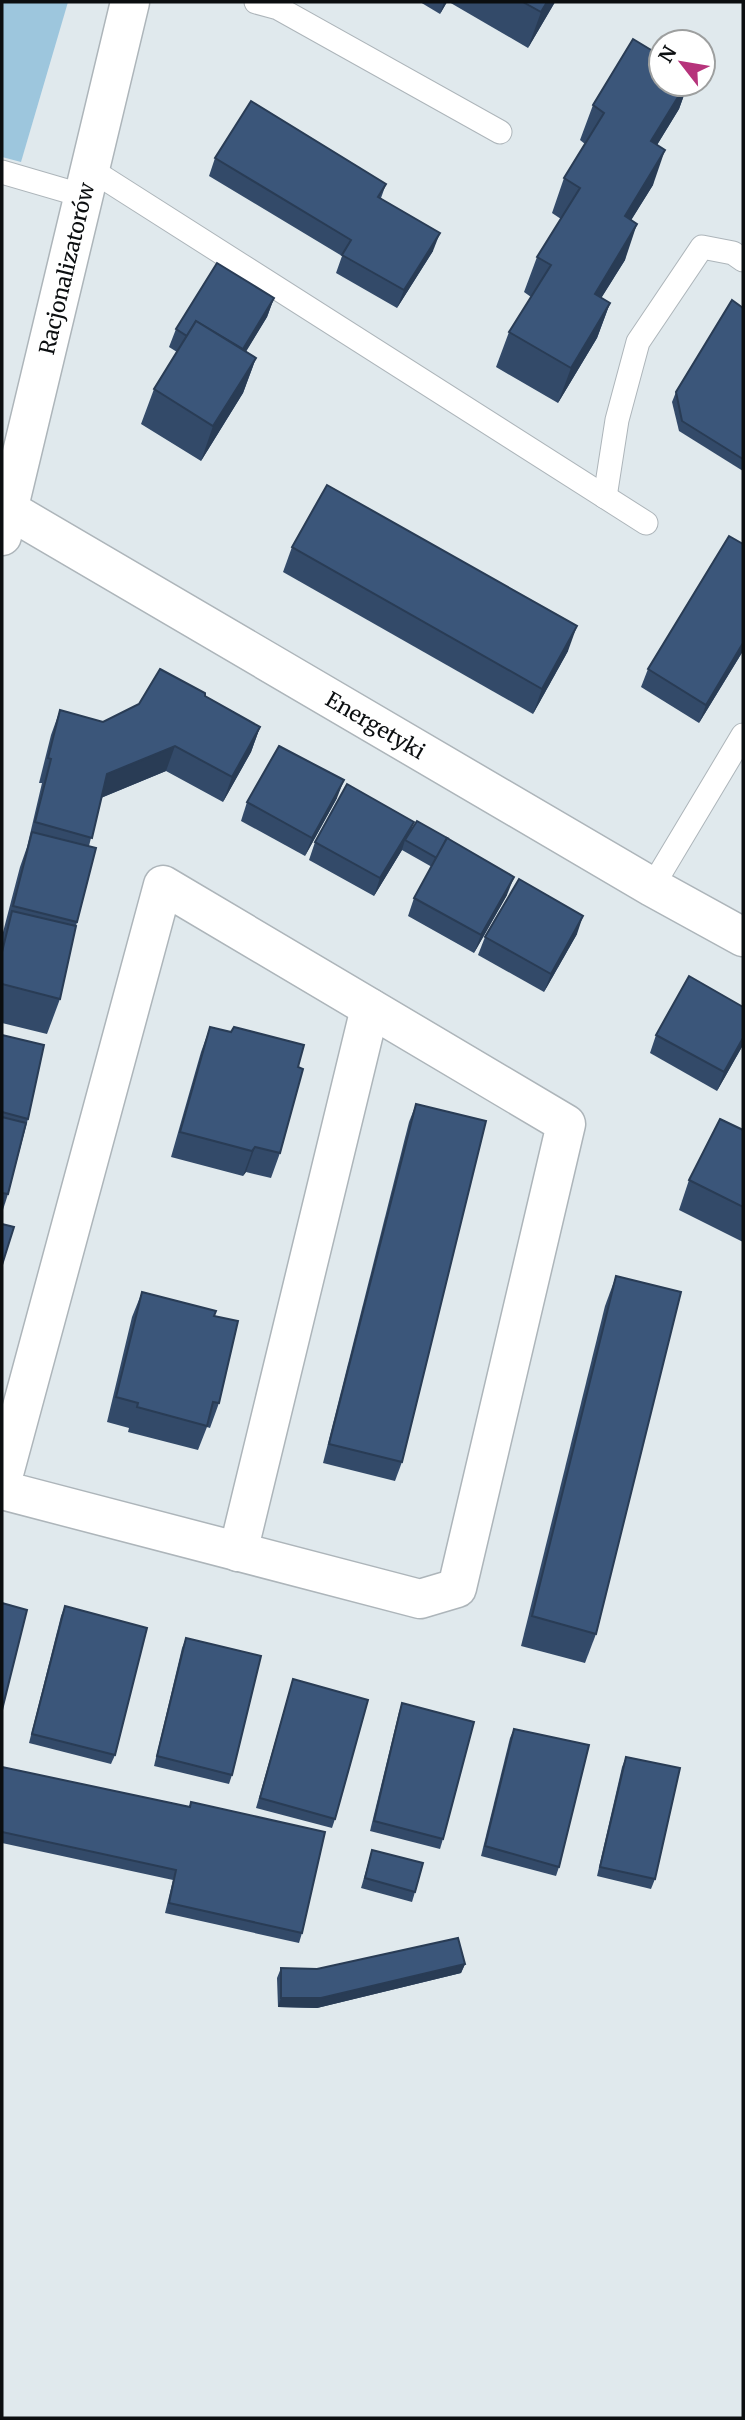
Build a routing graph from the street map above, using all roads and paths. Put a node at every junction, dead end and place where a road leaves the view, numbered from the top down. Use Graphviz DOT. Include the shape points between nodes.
graph roads {
  1 [pos="130,2"];
  2 [pos="256,2"];
  3 [pos="499,132"];
  4 [pos="2,172"];
  5 [pos="87,182"];
  6 [pos="743,260"];
  7 [pos="605,497"];
  8 [pos="5,523"];
  9 [pos="646,523"];
  10 [pos="743,735"];
  11 [pos="652,887"];
  12 [pos="743,937"];
  13 [pos="370,1008"];
  14 [pos="2,1481"];
  15 [pos="2,1490"];
  16 [pos="238,1552"];
  1 -- 5 [label="street, Racjonalizatorów"];
  2 -- 3 [label="lane" via="278,8"];
  4 -- 5 [label="lane"];
  5 -- 7 [label="lane"];
  5 -- 8 [label="street, Racjonalizatorów"];
  6 -- 7 [label="lane" via="733,253 702,247 638,342 617,419"];
  7 -- 9 [label="lane"];
  8 -- 11 [label="street, Energetyki"];
  10 -- 11 [label="lane"];
  11 -- 12 [label="street, Energetyki"];
  13 -- 14 [label="street" via="163,885"];
  13 -- 16 [label="street"];
  13 -- 16 [label="street" via="566,1124 457,1588 420,1599"];
  15 -- 16 [label="street"];
}
